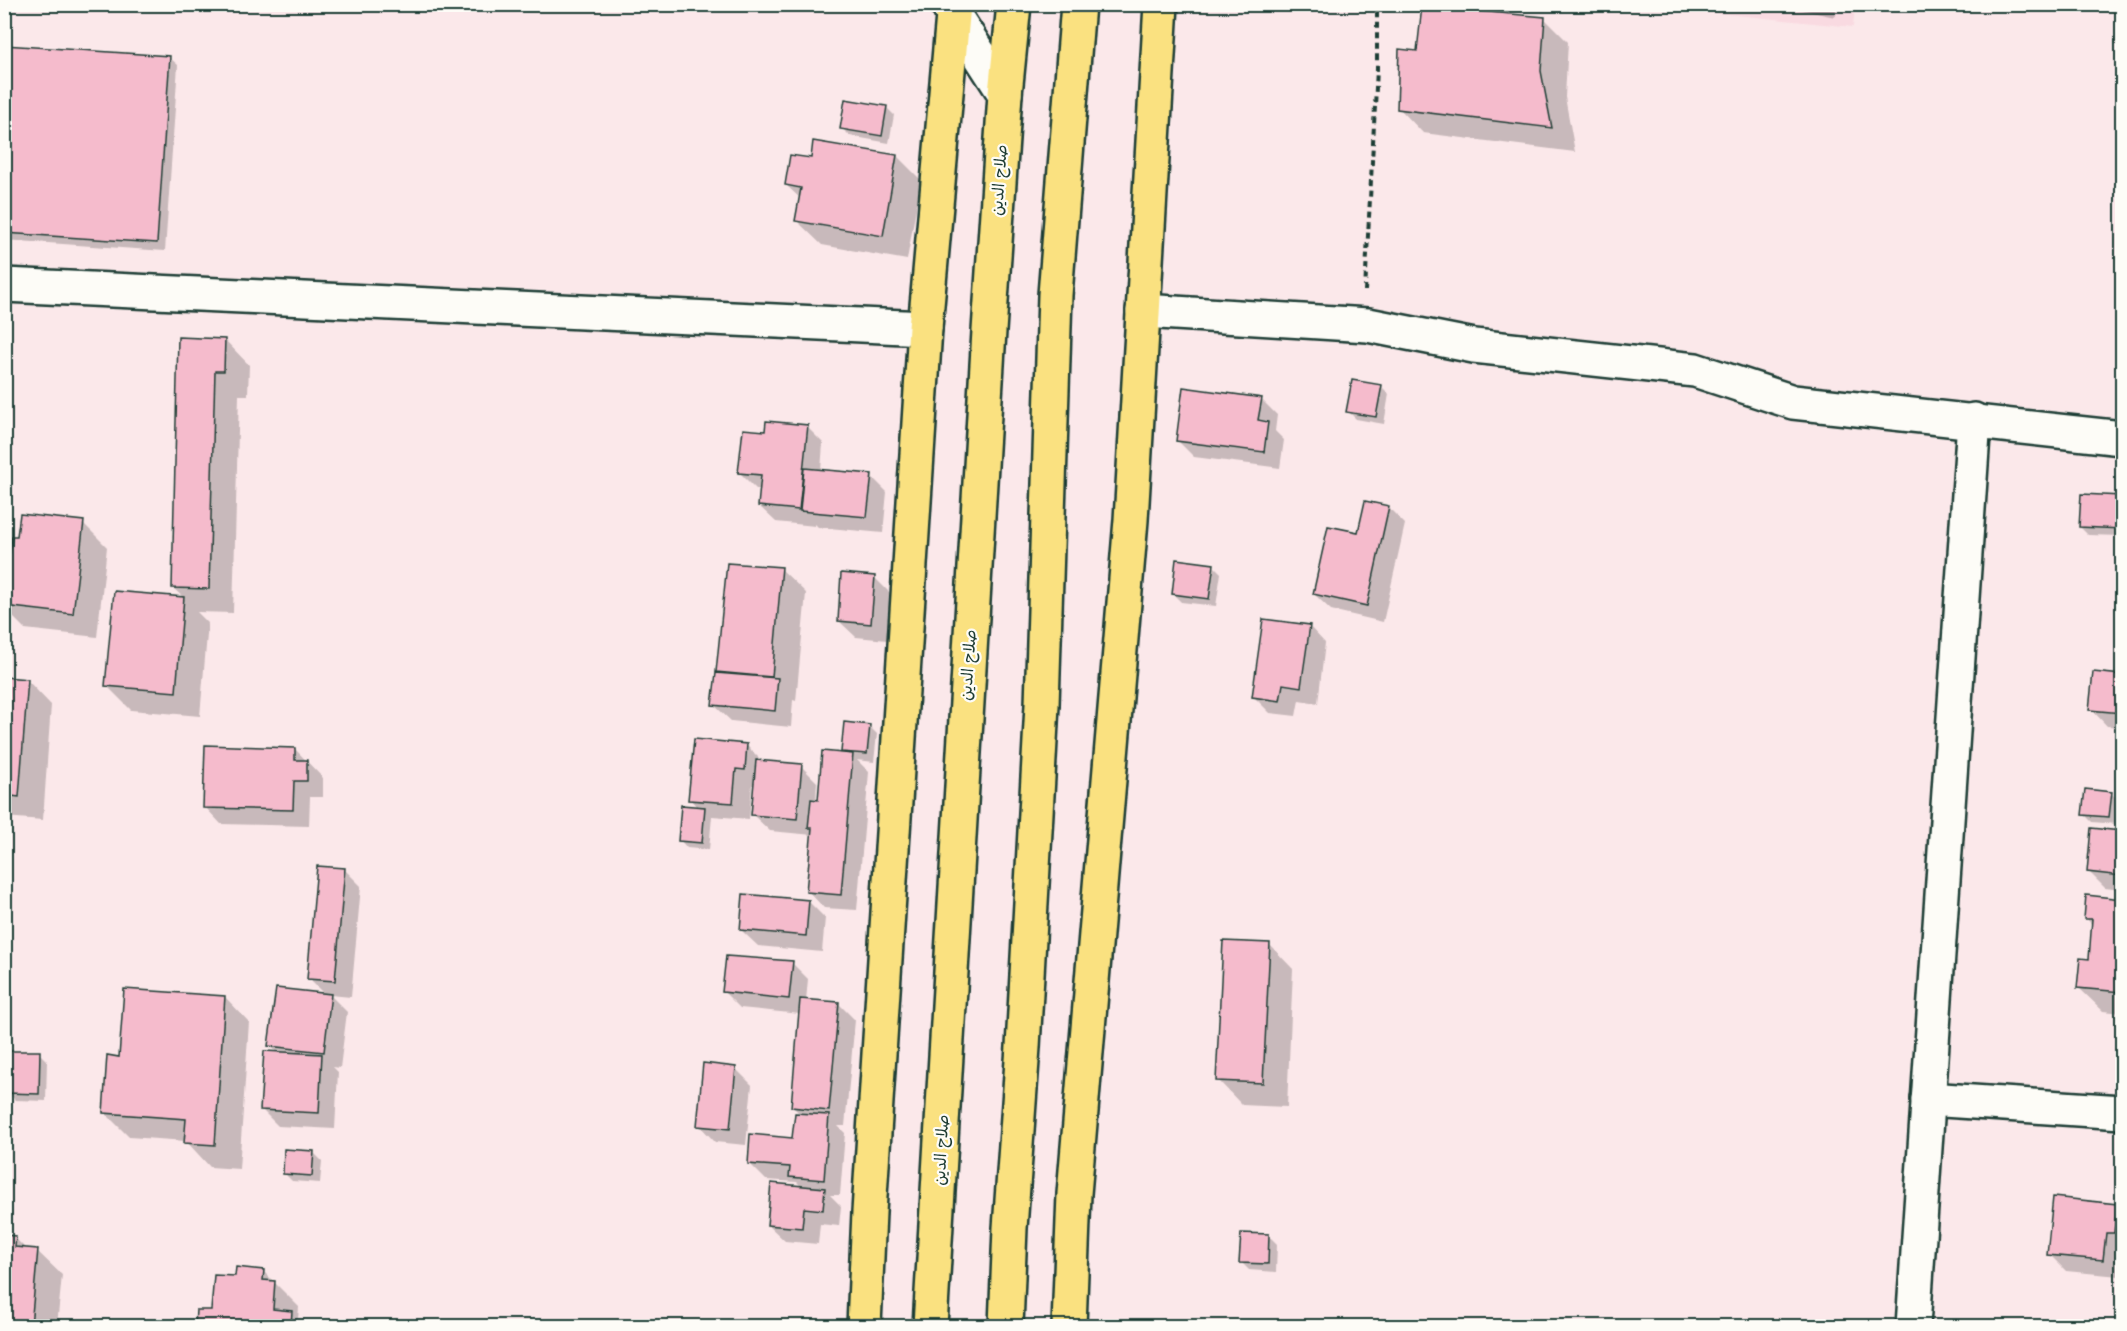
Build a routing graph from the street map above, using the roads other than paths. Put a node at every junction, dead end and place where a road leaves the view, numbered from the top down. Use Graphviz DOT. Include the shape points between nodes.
graph roads {
  1 [pos="1014,4"];
  2 [pos="1078,4"];
  3 [pos="1161,4"];
  4 [pos="951,8"];
  5 [pos="1005,94"];
  6 [pos="4,285"];
  7 [pos="1143,311"];
  8 [pos="925,328"];
  9 [pos="1974,420"];
  10 [pos="2122,438"];
  11 [pos="1929,1099"];
  12 [pos="2122,1112"];
  13 [pos="864,1326"];
  14 [pos="930,1326"];
  15 [pos="1006,1326"];
  16 [pos="1069,1326"];
  17 [pos="1913,1326"];
  1 -- 5 [label="main road, صلاح الدين"];
  2 -- 15 [label="main road" via="1055,295 1042,705"];
  3 -- 7 [label="main road"];
  4 -- 5 [label="street"];
  4 -- 8 [label="main road"];
  5 -- 14 [label="main road, صلاح الدين"];
  6 -- 8 [label="street"];
  7 -- 9 [label="street" via="1363,325 1474,346 1695,370 1792,402"];
  7 -- 16 [label="main road" via="1130,532 1074,1194"];
  8 -- 13 [label="main road"];
  9 -- 10 [label="street"];
  9 -- 11 [label="street"];
  11 -- 12 [label="street"];
  11 -- 17 [label="street"];
}
